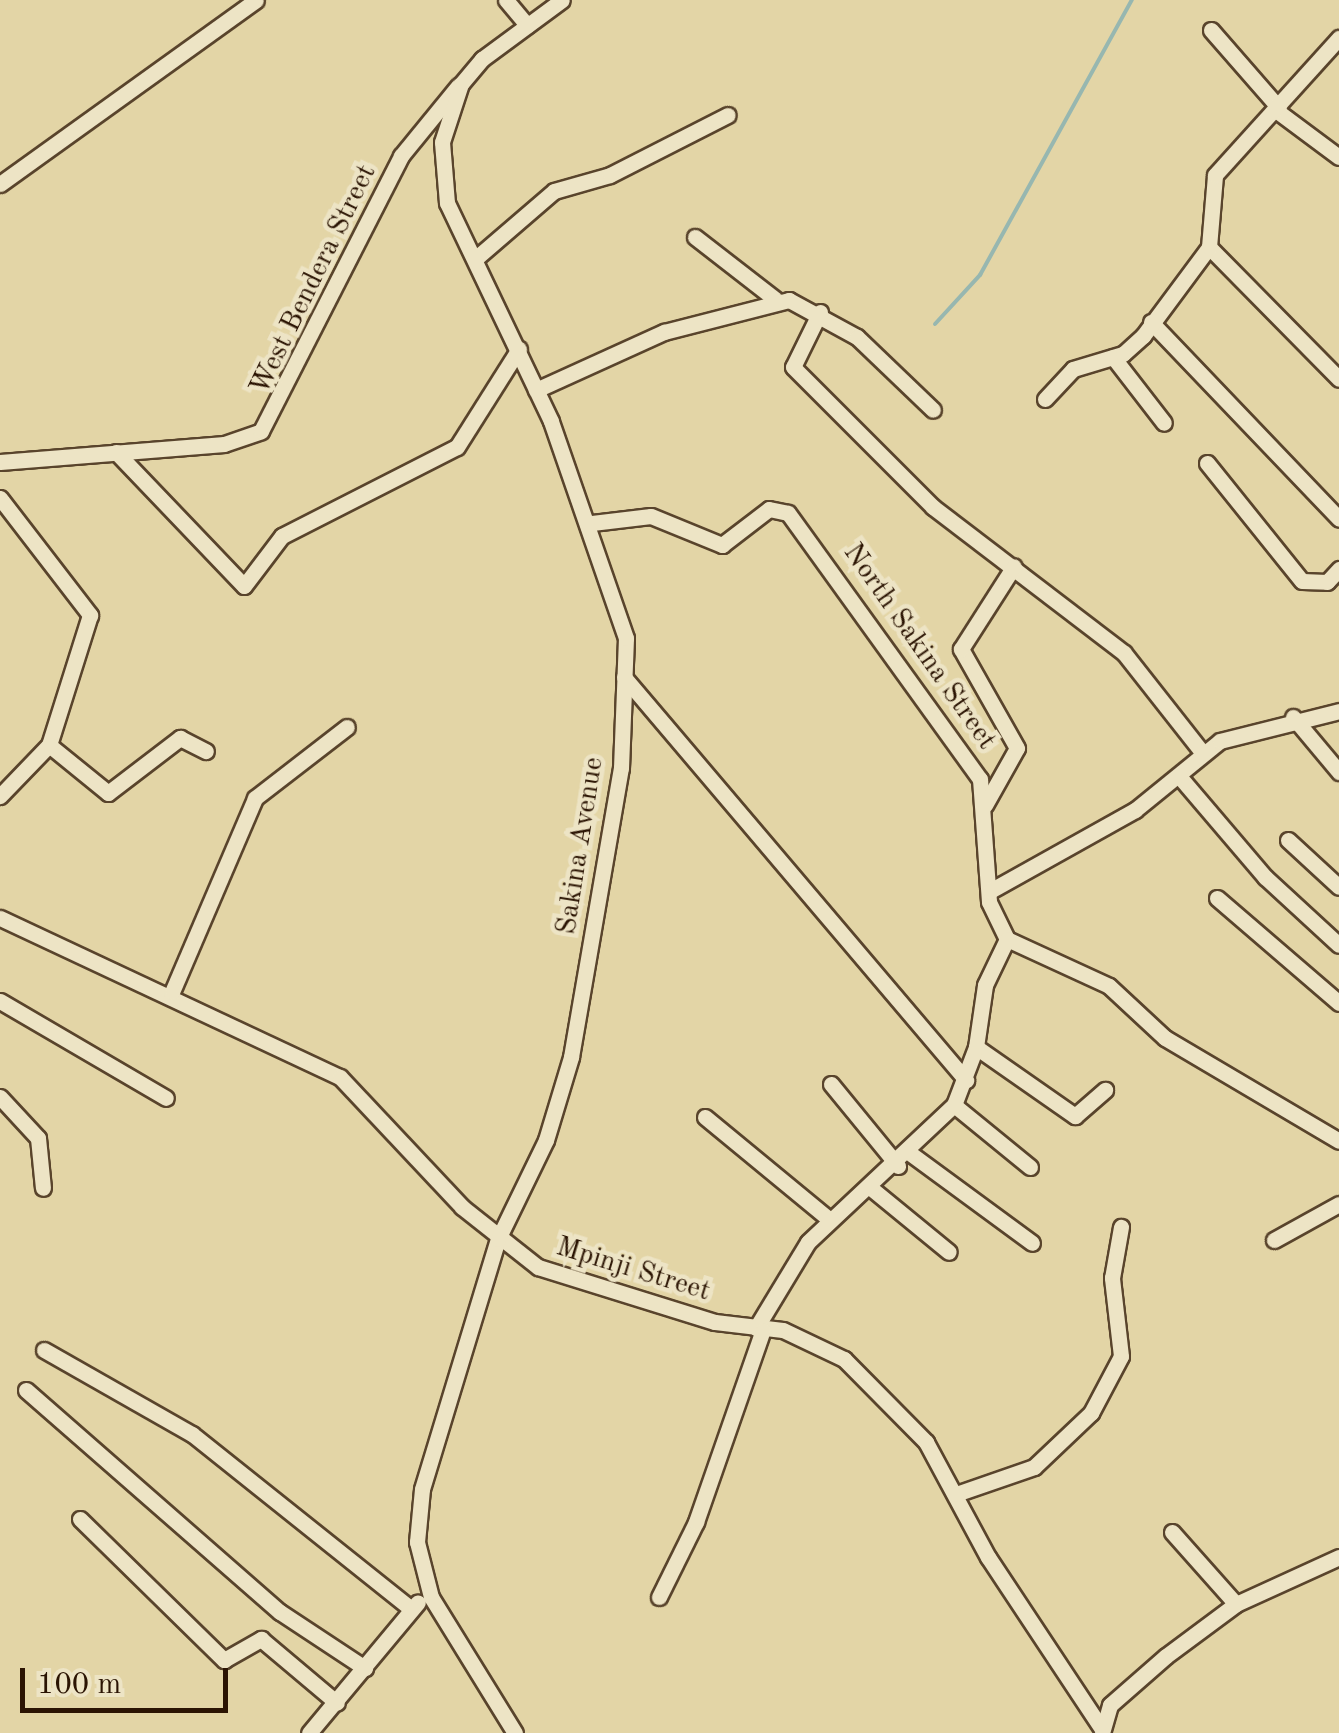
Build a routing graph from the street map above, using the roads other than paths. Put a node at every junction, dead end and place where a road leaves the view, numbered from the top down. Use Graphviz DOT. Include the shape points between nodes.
graph roads {
  1 [pos="256,0"];
  2 [pos="506,0"];
  3 [pos="562,0"];
  4 [pos="527,25"];
  5 [pos="1211,30"];
  6 [pos="1339,38"];
  7 [pos="461,84"];
  8 [pos="1278,110"];
  9 [pos="728,115"];
  10 [pos="1339,156"];
  11 [pos="0,184"];
  12 [pos="694,237"];
  13 [pos="1209,247"];
  14 [pos="475,260"];
  15 [pos="775,299"];
  16 [pos="820,312"];
  17 [pos="1151,322"];
  18 [pos="519,348"];
  19 [pos="1113,358"];
  20 [pos="1339,379"];
  21 [pos="536,390"];
  22 [pos="1045,399"];
  23 [pos="932,410"];
  24 [pos="1164,423"];
  25 [pos="116,452"];
  26 [pos="0,462"];
  27 [pos="1207,463"];
  28 [pos="0,498"];
  29 [pos="1339,519"];
  30 [pos="592,523"];
  31 [pos="1014,566"];
  32 [pos="1339,569"];
  33 [pos="624,677"];
  34 [pos="1339,711"];
  35 [pos="1293,717"];
  36 [pos="347,727"];
  37 [pos="48,745"];
  38 [pos="206,751"];
  39 [pos="1202,752"];
  40 [pos="1339,772"];
  41 [pos="1179,776"];
  42 [pos="0,796"];
  43 [pos="985,805"];
  44 [pos="1288,840"];
  45 [pos="1339,888"];
  46 [pos="990,892"];
  47 [pos="1217,898"];
  48 [pos="0,918"];
  49 [pos="1007,940"];
  50 [pos="1339,945"];
  51 [pos="172,992"];
  52 [pos="0,1001"];
  53 [pos="1339,1003"];
  54 [pos="976,1047"];
  55 [pos="966,1080"];
  56 [pos="831,1084"];
  57 [pos="1105,1090"];
  58 [pos="0,1097"];
  59 [pos="166,1098"];
  60 [pos="954,1106"];
  61 [pos="705,1118"];
  62 [pos="1339,1141"];
  63 [pos="911,1154"];
  64 [pos="898,1166"];
  65 [pos="1030,1168"];
  66 [pos="43,1188"];
  67 [pos="872,1189"];
  68 [pos="1339,1204"];
  69 [pos="830,1220"];
  70 [pos="1120,1227"];
  71 [pos="498,1239"];
  72 [pos="1274,1240"];
  73 [pos="1032,1243"];
  74 [pos="949,1252"];
  75 [pos="759,1329"];
  76 [pos="44,1350"];
  77 [pos="26,1390"];
  78 [pos="956,1494"];
  79 [pos="80,1519"];
  80 [pos="1172,1532"];
  81 [pos="1339,1556"];
  82 [pos="431,1597"];
  83 [pos="659,1597"];
  84 [pos="1236,1604"];
  85 [pos="410,1608"];
  86 [pos="364,1668"];
  87 [pos="337,1703"];
  88 [pos="1101,1730"];
  89 [pos="310,1733"];
  90 [pos="515,1733"];
  1 -- 11 [label="street"];
  2 -- 4 [label="street"];
  3 -- 4 [label="street"];
  4 -- 7 [label="street"];
  5 -- 8 [label="street"];
  6 -- 8 [label="street"];
  7 -- 14 [label="street, Sakina Avenue" via="442,171"];
  7 -- 25 [label="street, West Bendera Street" via="401,156 276,417 246,440"];
  8 -- 10 [label="street"];
  8 -- 13 [label="street" via="1212,180"];
  9 -- 14 [label="street" via="610,175 554,192"];
  12 -- 15 [label="street"];
  13 -- 17 [label="street"];
  13 -- 20 [label="street"];
  14 -- 18 [label="street, Sakina Avenue"];
  15 -- 16 [label="street"];
  15 -- 21 [label="street" via="664,332"];
  16 -- 23 [label="street"];
  16 -- 31 [label="street" via="793,366 933,507"];
  17 -- 19 [label="street"];
  17 -- 29 [label="street"];
  18 -- 21 [label="street, Sakina Avenue"];
  18 -- 25 [label="street" via="456,447 282,536 244,586"];
  19 -- 22 [label="street" via="1073,369"];
  19 -- 24 [label="street"];
  21 -- 30 [label="street, Sakina Avenue"];
  25 -- 26 [label="street, West Bendera Street"];
  27 -- 32 [label="street" via="1302,582 1327,582"];
  28 -- 37 [label="street" via="90,615"];
  30 -- 33 [label="street, Sakina Avenue" via="626,638"];
  30 -- 43 [label="street, North Sakina Street" via="651,516 722,545 768,509 788,513 970,762"];
  31 -- 39 [label="street" via="1124,653"];
  31 -- 43 [label="street" via="961,649 1017,748"];
  33 -- 55 [label="street"];
  33 -- 71 [label="street, Sakina Avenue" via="621,768 571,1058 546,1140"];
  34 -- 35 [label="street"];
  35 -- 39 [label="street"];
  35 -- 40 [label="street"];
  36 -- 51 [label="street" via="254,798"];
  37 -- 38 [label="street" via="108,792 180,738"];
  37 -- 42 [label="street"];
  39 -- 41 [label="street"];
  41 -- 46 [label="street"];
  41 -- 50 [label="street" via="1265,877"];
  43 -- 46 [label="street, North Sakina Street"];
  44 -- 45 [label="street"];
  46 -- 49 [label="street, North Sakina Street"];
  47 -- 53 [label="street"];
  48 -- 51 [label="street, Mpinji Street"];
  49 -- 54 [label="street" via="984,984"];
  49 -- 62 [label="street" via="1110,986 1165,1038"];
  51 -- 71 [label="street, Mpinji Street" via="340,1076"];
  52 -- 59 [label="street"];
  54 -- 55 [label="street"];
  54 -- 57 [label="street" via="1074,1116"];
  55 -- 60 [label="street"];
  56 -- 64 [label="street"];
  58 -- 66 [label="street" via="38,1138"];
  60 -- 63 [label="street"];
  60 -- 65 [label="street"];
  61 -- 69 [label="street"];
  63 -- 64 [label="street"];
  63 -- 73 [label="street"];
  64 -- 67 [label="street"];
  67 -- 69 [label="street"];
  67 -- 74 [label="street"];
  68 -- 72 [label="street"];
  69 -- 75 [label="street"];
  70 -- 78 [label="street" via="1112,1278 1120,1356 1091,1414 1034,1467"];
  71 -- 75 [label="street, Mpinji Street" via="584,1284"];
  71 -- 82 [label="street, Sakina Avenue" via="422,1489 418,1542"];
  75 -- 78 [label="street, Mpinji Street" via="811,1338 874,1382"];
  75 -- 83 [label="street" via="702,1507"];
  76 -- 85 [label="street" via="192,1434"];
  77 -- 86 [label="street" via="280,1612"];
  78 -- 88 [label="street, Mpinji Street"];
  79 -- 87 [label="street" via="224,1660 261,1639"];
  80 -- 84 [label="street"];
  81 -- 84 [label="street"];
  82 -- 85 [label="street"];
  82 -- 90 [label="street, Sakina Avenue"];
  84 -- 88 [label="street" via="1128,1684"];
  85 -- 86 [label="street"];
  86 -- 87 [label="street"];
  87 -- 89 [label="street"];
}
